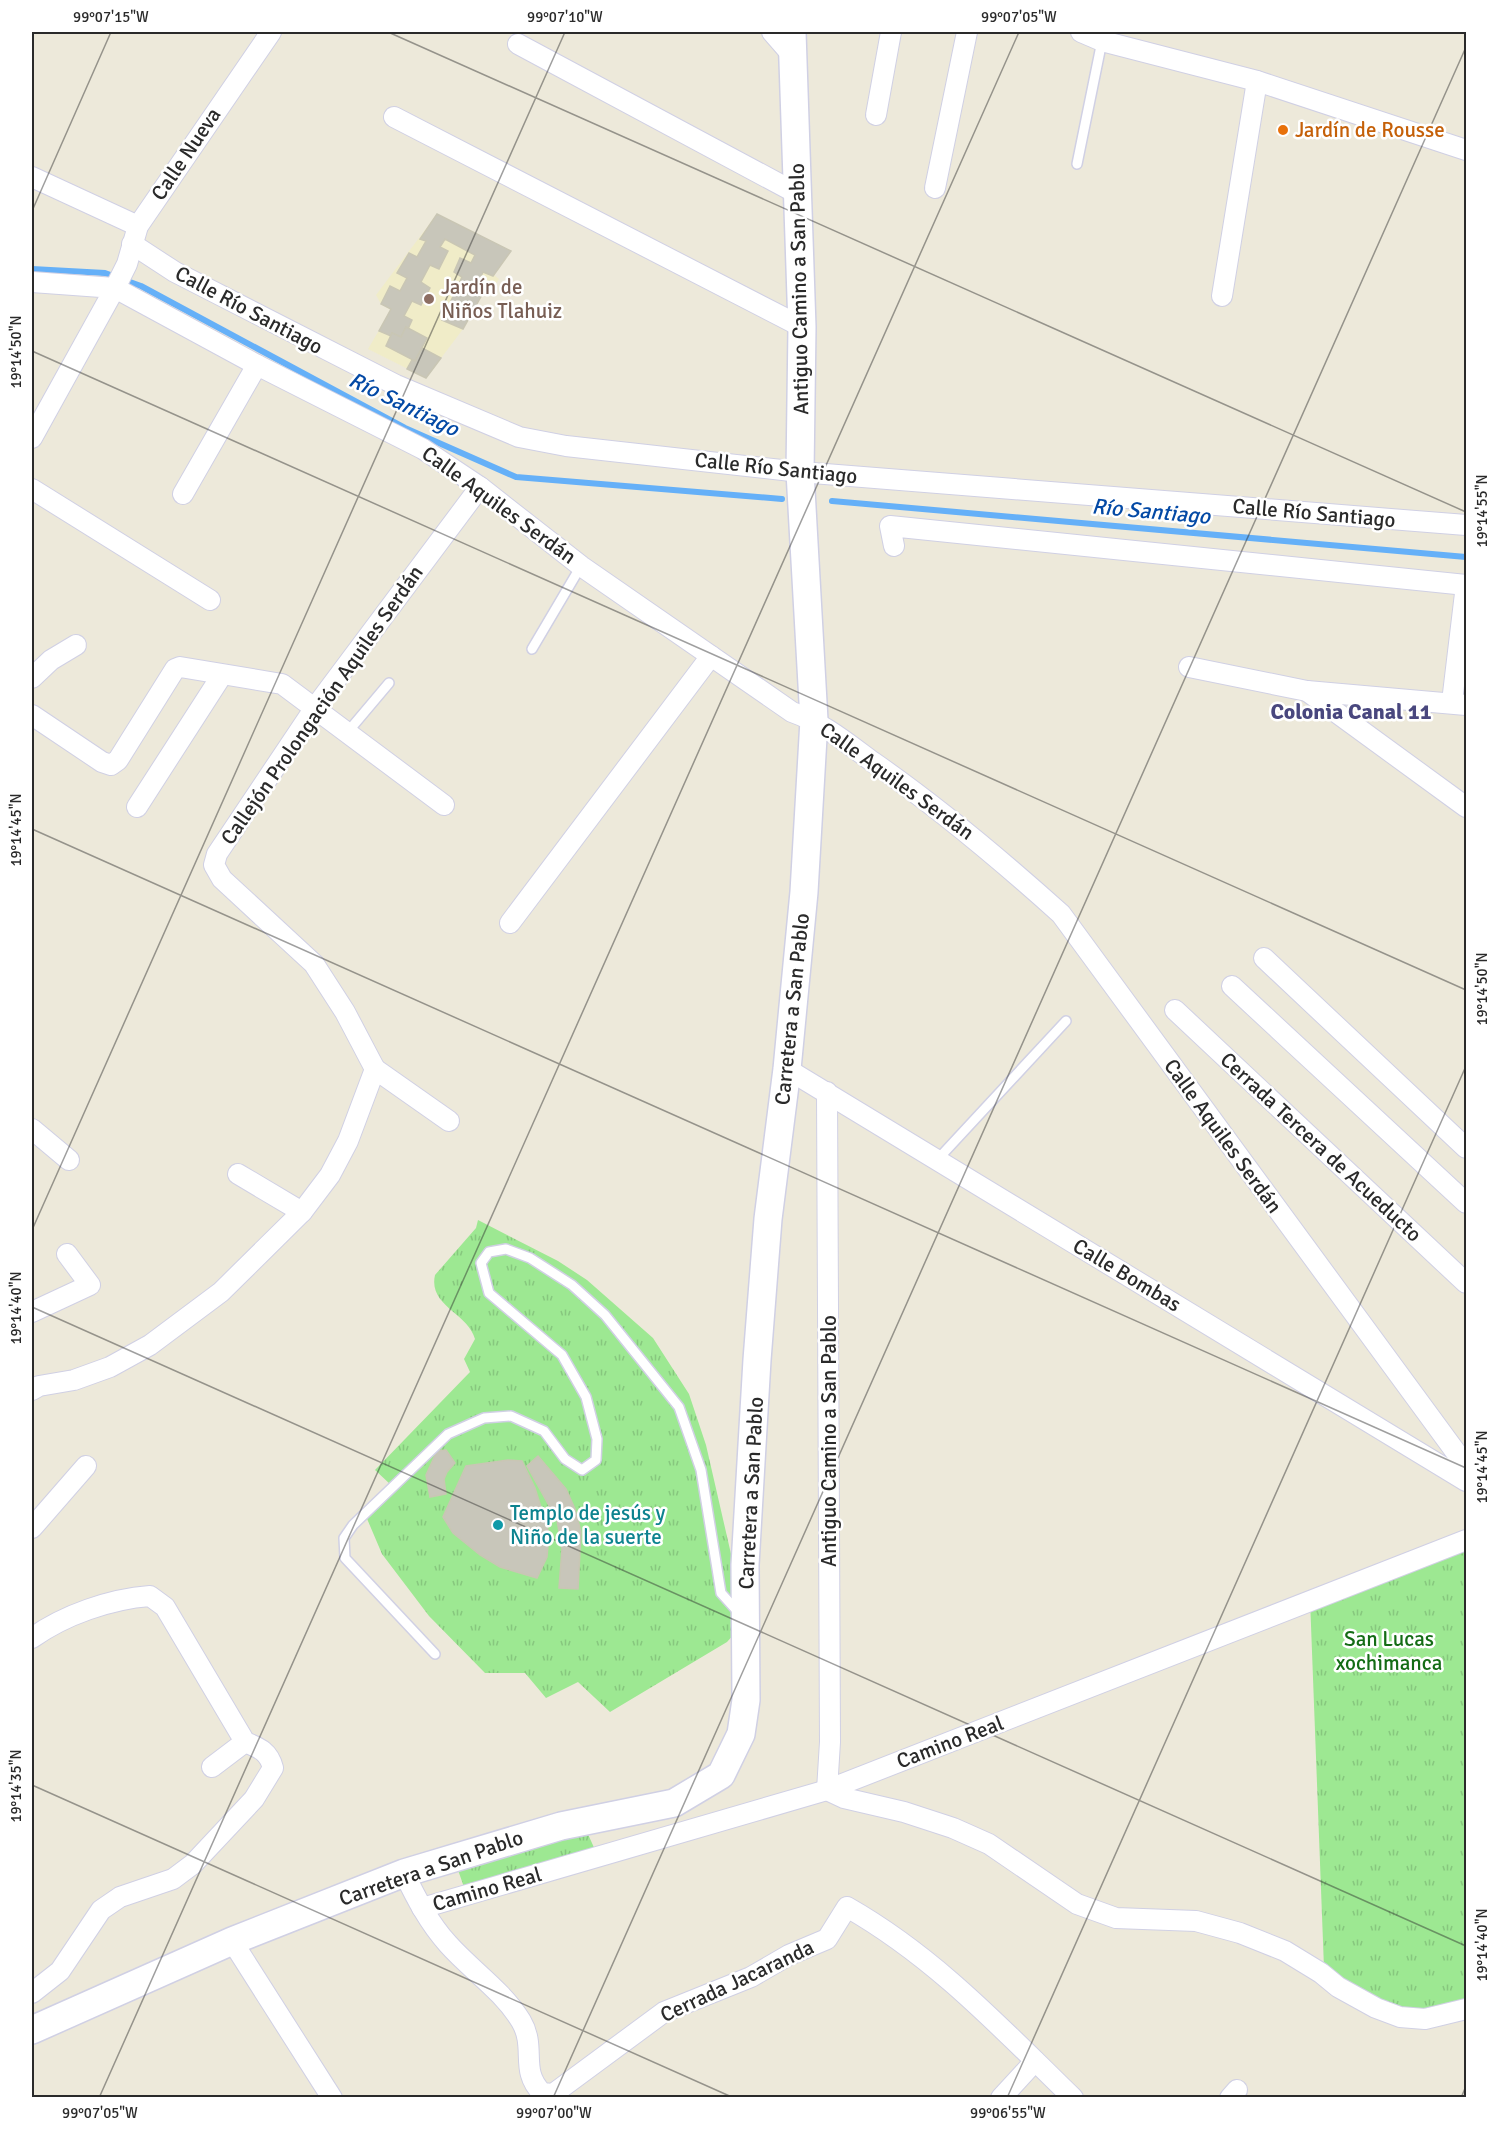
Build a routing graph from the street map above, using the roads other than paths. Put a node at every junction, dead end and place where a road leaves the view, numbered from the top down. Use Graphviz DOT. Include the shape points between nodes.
graph roads {
  1 [pos="271,32"];
  2 [pos="772,32"];
  3 [pos="891,32"];
  4 [pos="967,32"];
  5 [pos="1080,32"];
  6 [pos="1102,41"];
  7 [pos="792,43"];
  8 [pos="518,44"];
  9 [pos="1257,81"];
  10 [pos="876,115"];
  11 [pos="394,117"];
  12 [pos="1467,150"];
  13 [pos="1077,164"];
  14 [pos="32,177"];
  15 [pos="934,188"];
  16 [pos="798,194"];
  17 [pos="135,235"];
  18 [pos="32,282"];
  19 [pos="116,286"];
  20 [pos="1222,296"];
  21 [pos="802,327"];
  22 [pos="257,365"];
  23 [pos="32,438"];
  24 [pos="800,472"];
  25 [pos="480,487"];
  26 [pos="32,489"];
  27 [pos="183,494"];
  28 [pos="1467,525"];
  29 [pos="894,546"];
  30 [pos="581,566"];
  31 [pos="1466,585"];
  32 [pos="210,600"];
  33 [pos="76,645"];
  34 [pos="532,649"];
  35 [pos="711,656"];
  36 [pos="1189,667"];
  37 [pos="222,675"];
  38 [pos="32,678"];
  39 [pos="389,683"];
  40 [pos="1307,691"];
  41 [pos="1460,704"];
  42 [pos="314,709"];
  43 [pos="32,715"];
  44 [pos="814,720"];
  45 [pos="346,734"];
  46 [pos="444,805"];
  47 [pos="137,807"];
  48 [pos="1467,807"];
  49 [pos="510,922"];
  50 [pos="1264,957"];
  51 [pos="1232,986"];
  52 [pos="1176,1010"];
  53 [pos="1066,1021"];
  54 [pos="375,1069"];
  55 [pos="788,1069"];
  56 [pos="827,1092"];
  57 [pos="449,1121"];
  58 [pos="32,1129"];
  59 [pos="1467,1148"];
  60 [pos="938,1159"];
  61 [pos="69,1160"];
  62 [pos="238,1174"];
  63 [pos="1467,1203"];
  64 [pos="302,1212"];
  65 [pos="67,1254"];
  66 [pos="1467,1283"];
  67 [pos="32,1312"];
  68 [pos="34,1384"];
  69 [pos="86,1466"];
  70 [pos="1467,1466"];
  71 [pos="1467,1481"];
  72 [pos="32,1528"];
  73 [pos="1467,1540"];
  74 [pos="746,1621"];
  75 [pos="38,1633"];
  76 [pos="435,1654"];
  77 [pos="245,1742"];
  78 [pos="212,1767"];
  79 [pos="827,1790"];
  80 [pos="404,1873"];
  81 [pos="422,1908"];
  82 [pos="232,1941"];
  83 [pos="32,1994"];
  84 [pos="1467,2009"];
  85 [pos="32,2030"];
  86 [pos="1035,2061"];
  87 [pos="332,2097"];
  88 [pos="1001,2097"];
  89 [pos="1073,2097"];
  1 -- 17 [label="street, Calle Nueva"];
  2 -- 7 [label="street"];
  3 -- 10 [label="street"];
  4 -- 15 [label="street"];
  5 -- 6 [label="street"];
  6 -- 9 [label="street"];
  6 -- 13 [label="lane"];
  7 -- 16 [label="main road, Antiguo Camino a San Pablo"];
  8 -- 16 [label="street"];
  9 -- 12 [label="street"];
  9 -- 20 [label="street"];
  11 -- 21 [label="street"];
  14 -- 17 [label="street"];
  16 -- 21 [label="main road, Antiguo Camino a San Pablo"];
  17 -- 19 [label="street, Calle Nueva" via="128,264"];
  17 -- 24 [label="street, Calle Río Santiago" via="175,272 386,380 519,437 566,446"];
  18 -- 19 [label="street"];
  19 -- 22 [label="street, Calle Aquiles Serdán"];
  19 -- 23 [label="street, Calle Nueva"];
  21 -- 24 [label="main road, Antiguo Camino a San Pablo"];
  22 -- 25 [label="street, Calle Aquiles Serdán" via="423,448"];
  22 -- 27 [label="street"];
  24 -- 28 [label="street, Calle Río Santiago"];
  24 -- 44 [label="main road, Carretera a San Pablo"];
  25 -- 30 [label="street, Calle Aquiles Serdán"];
  25 -- 42 [label="street, Callejón Prolongación Aquiles Serdán"];
  26 -- 32 [label="street"];
  29 -- 31 [label="street" via="890,526"];
  30 -- 34 [label="lane"];
  30 -- 35 [label="street, Calle Aquiles Serdán"];
  31 -- 41 [label="street"];
  33 -- 38 [label="street"];
  35 -- 44 [label="street, Calle Aquiles Serdán" via="792,712"];
  35 -- 49 [label="street"];
  36 -- 40 [label="street"];
  37 -- 42 [label="street" via="282,684"];
  37 -- 43 [label="street" via="175,669 118,760 111,765"];
  37 -- 47 [label="street"];
  39 -- 45 [label="lane"];
  40 -- 41 [label="street"];
  40 -- 48 [label="street"];
  42 -- 45 [label="street"];
  42 -- 54 [label="street, Callejón Prolongación Aquiles Serdán" via="214,865 222,879 314,964"];
  44 -- 55 [label="main road, Carretera a San Pablo"];
  44 -- 70 [label="street, Calle Aquiles Serdán" via="991,851 1061,914"];
  45 -- 46 [label="street"];
  50 -- 59 [label="street"];
  51 -- 63 [label="street"];
  52 -- 66 [label="street, Cerrada Tercera de Acueducto"];
  53 -- 60 [label="lane"];
  54 -- 57 [label="street"];
  54 -- 64 [label="street" via="348,1141"];
  55 -- 56 [label="street, Calle Bombas"];
  55 -- 74 [label="main road, Carretera a San Pablo" via="768,1219 757,1360 745,1565"];
  56 -- 60 [label="street, Calle Bombas"];
  56 -- 79 [label="street, Antiguo Camino a San Pablo"];
  58 -- 61 [label="street"];
  60 -- 71 [label="street, Calle Bombas"];
  62 -- 64 [label="street"];
  64 -- 68 [label="street" via="221,1292 150,1345 110,1367 74,1380"];
  65 -- 67 [label="street" via="90,1285"];
  69 -- 72 [label="street"];
  73 -- 79 [label="street, Camino Real"];
  74 -- 76 [label="lane" via="721,1593 701,1470 679,1407 605,1316 572,1285 531,1258 506,1249 489,1252 481,1263 489,1293 562,1355 586,1396 597,1439 596,1460 582,1470 565,1460 544,1431 511,1416 484,1418 448,1434 353,1525 344,1538 345,1558"];
  74 -- 80 [label="main road, Carretera a San Pablo" via="746,1700 741,1734 721,1775 674,1803 561,1826"];
  75 -- 77 [label="street" via="106,1604 150,1596 165,1607"];
  77 -- 78 [label="street"];
  77 -- 83 [label="street" via="262,1749 273,1768 254,1799 193,1864 165,1882 120,1897 101,1910 60,1971"];
  79 -- 81 [label="street, Camino Real"];
  79 -- 84 [label="street" via="953,1828 989,1844 1077,1904 1116,1918 1196,1921 1240,1933 1285,1951 1338,1987 1400,2017 1425,2019"];
  80 -- 81 [label="street, Cerrada Jacaranda"];
  80 -- 82 [label="main road, Carretera a San Pablo"];
  81 -- 86 [label="street, Cerrada Jacaranda" via="448,1944 485,1977 520,2021 530,2042 528,2072 542,2093 553,2094 664,2012 751,1977 828,1939 847,1907 882,1927 959,1986"];
  82 -- 85 [label="main road, Carretera a San Pablo"];
  82 -- 87 [label="street"];
  86 -- 88 [label="street"];
  86 -- 89 [label="street"];
}
